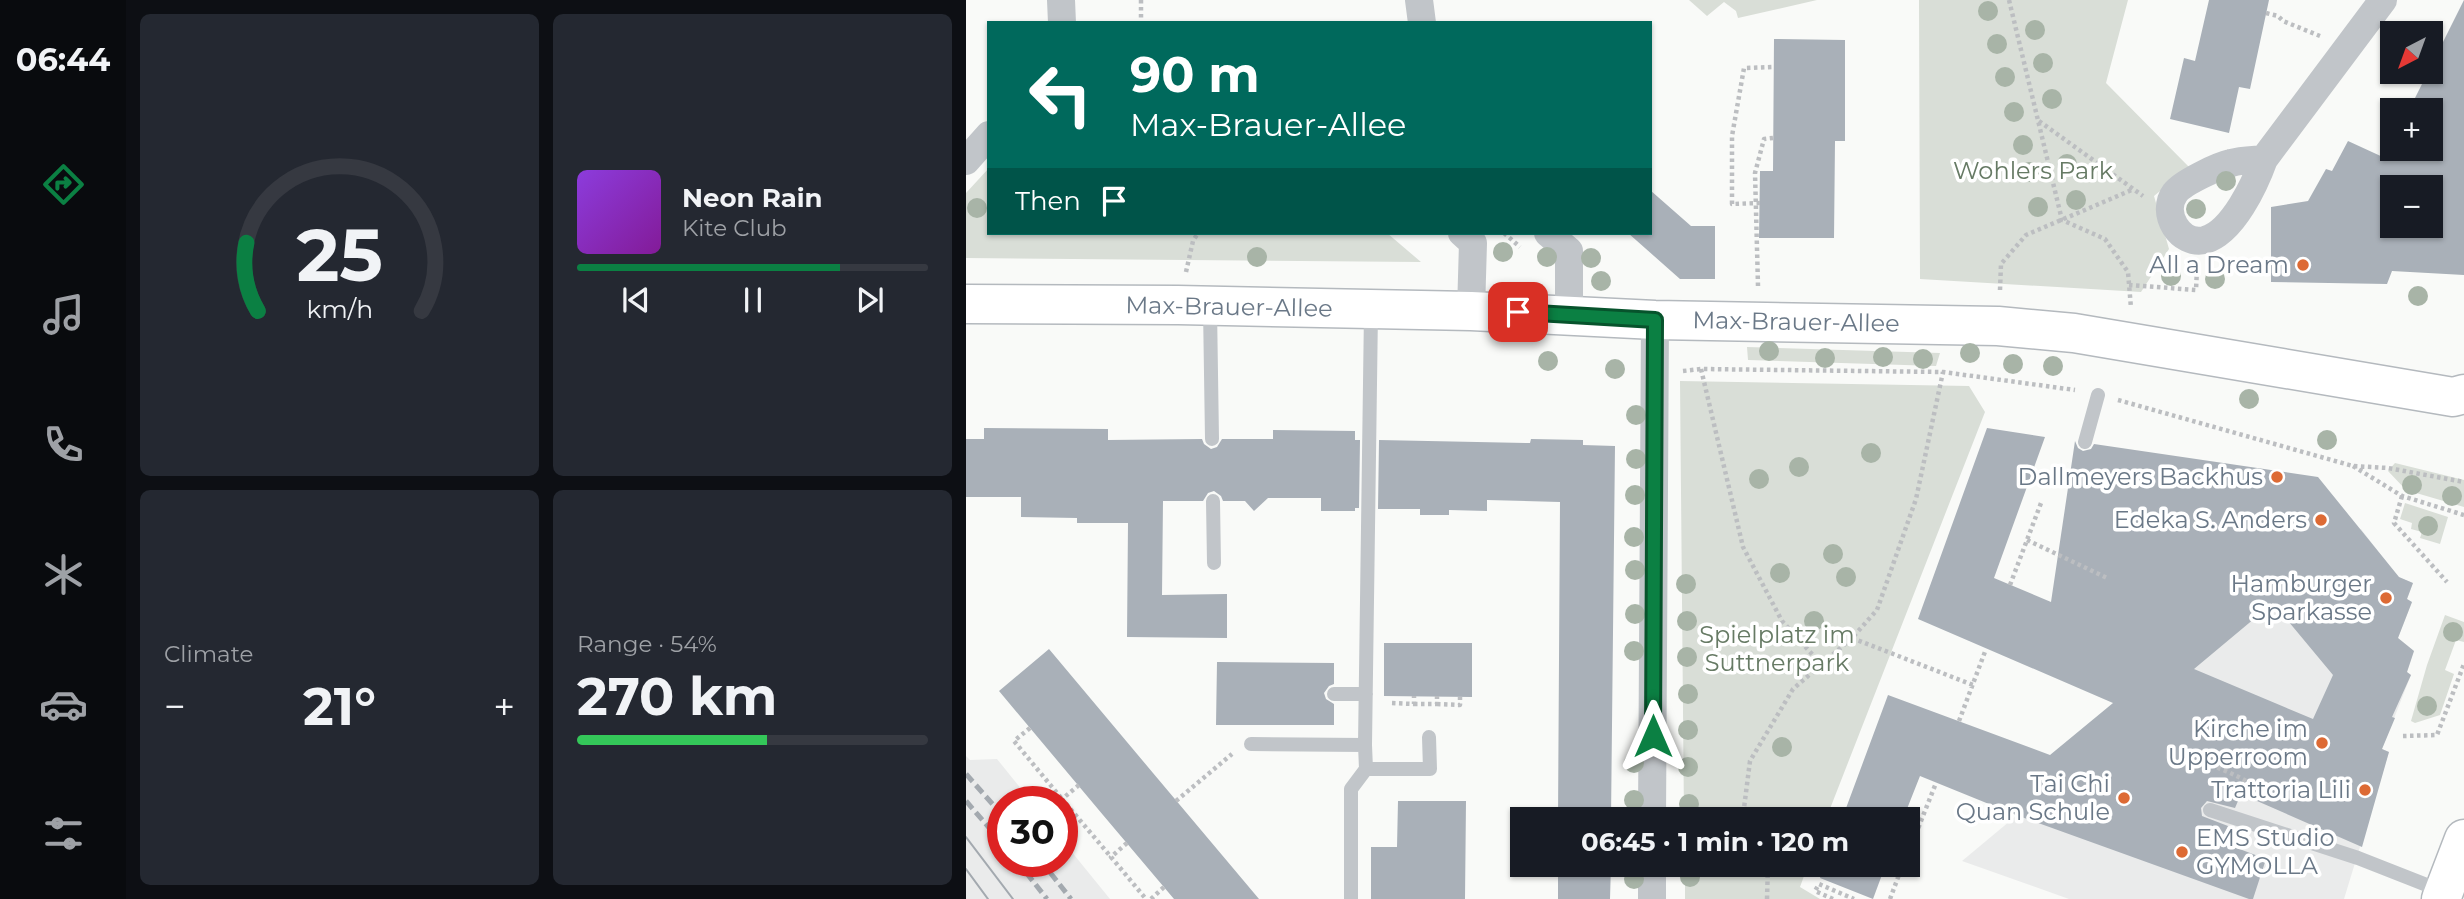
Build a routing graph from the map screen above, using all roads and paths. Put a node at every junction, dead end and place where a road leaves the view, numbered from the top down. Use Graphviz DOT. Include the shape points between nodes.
graph roads {
  1 [pos="1060,0"];
  2 [pos="1141,0"];
  3 [pos="1419,0"];
  4 [pos="2009,0"];
  5 [pos="2382,0"];
  6 [pos="2266,13"];
  7 [pos="1062,21"];
  8 [pos="1141,21"];
  9 [pos="1422,21"];
  10 [pos="2283,22"];
  11 [pos="1773,67"];
  12 [pos="2039,121"];
  13 [pos="987,137"];
  14 [pos="1773,138"];
  15 [pos="2264,159"];
  16 [pos="966,161"];
  17 [pos="2133,190"];
  18 [pos="1758,203"];
  19 [pos="2170,216"];
  20 [pos="2062,220"];
  21 [pos="1464,235"];
  22 [pos="1506,235"];
  23 [pos="1550,235"];
  24 [pos="2199,240"];
  25 [pos="1521,248"];
  26 [pos="2129,285"];
  27 [pos="966,304"];
  28 [pos="1210,306"];
  29 [pos="1371,309"];
  30 [pos="1471,311"];
  31 [pos="1569,314"];
  32 [pos="1655,320"];
  33 [pos="1759,322"];
  34 [pos="1998,326"];
  35 [pos="2134,345"];
  36 [pos="1701,369"];
  37 [pos="1943,372"];
  38 [pos="1654,375"];
  39 [pos="2098,395"];
  40 [pos="2460,399"];
  41 [pos="1212,439"];
  42 [pos="2085,442"];
  43 [pos="2353,466"];
  44 [pos="2464,482"];
  45 [pos="2402,496"];
  46 [pos="1213,501"];
  47 [pos="2040,503"];
  48 [pos="2464,515"];
  49 [pos="2027,540"];
  50 [pos="1214,563"];
  51 [pos="2107,578"];
  52 [pos="2447,582"];
  53 [pos="2010,585"];
  54 [pos="1852,638"];
  55 [pos="1986,649"];
  56 [pos="1821,664"];
  57 [pos="2464,664"];
  58 [pos="1973,685"];
  59 [pos="1334,694"];
  60 [pos="1366,694"];
  61 [pos="1414,696"];
  62 [pos="1437,696"];
  63 [pos="1460,697"];
  64 [pos="1392,703"];
  65 [pos="1414,704"];
  66 [pos="1437,704"];
  67 [pos="1959,721"];
  68 [pos="1030,728"];
  69 [pos="2403,736"];
  70 [pos="1429,737"];
  71 [pos="1251,744"];
  72 [pos="1365,745"];
  73 [pos="2184,757"];
  74 [pos="1366,769"];
  75 [pos="1936,783"];
  76 [pos="1051,786"];
  77 [pos="2270,799"];
  78 [pos="1176,801"];
  79 [pos="1652,807"];
  80 [pos="1744,807"];
  81 [pos="2210,810"];
  82 [pos="1078,818"];
  83 [pos="1920,824"];
  84 [pos="2464,839"];
  85 [pos="1127,843"];
  86 [pos="1111,857"];
  87 [pos="1652,877"];
  88 [pos="1768,877"];
  89 [pos="1898,877"];
  90 [pos="1164,887"];
  91 [pos="2442,895"];
  92 [pos="1148,899"];
  93 [pos="1351,899"];
  94 [pos="1652,899"];
  95 [pos="1767,899"];
  96 [pos="1833,899"];
  97 [pos="1854,899"];
  98 [pos="1889,899"];
  1 -- 7 [label="street"];
  2 -- 8 [label="path"];
  3 -- 9 [label="street"];
  4 -- 12 [label="path"];
  5 -- 15 [label="street"];
  6 -- 10 [label="path"];
  11 -- 18 [label="path" via="1744,68 1732,136 1732,204"];
  12 -- 17 [label="path"];
  12 -- 20 [label="path"];
  13 -- 16 [label="street"];
  14 -- 18 [label="path" via="1765,139 1755,173"];
  15 -- 19 [label="street" via="2231,163 2181,186 2171,201"];
  15 -- 24 [label="street" via="2254,188 2222,230"];
  17 -- 19 [label="path"];
  17 -- 20 [label="path"];
  18 -- 33 [label="path"];
  19 -- 24 [label="street" via="2179,231"];
  20 -- 26 [label="path" via="2105,239 2128,272"];
  20 -- 34 [label="path" via="2026,236 2001,264"];
  21 -- 30 [label="street" via="1473,243"];
  22 -- 25 [label="path"];
  23 -- 31 [label="street" via="1569,251"];
  24 -- 26 [label="path" via="2196,290"];
  26 -- 35 [label="path"];
  27 -- 28 [label="main road, Max-Brauer-Allee"];
  28 -- 29 [label="main road, Max-Brauer-Allee"];
  28 -- 41 [label="lane"];
  29 -- 30 [label="main road, Max-Brauer-Allee"];
  29 -- 60 [label="lane"];
  30 -- 31 [label="main road, Max-Brauer-Allee"];
  31 -- 32 [label="main road, Max-Brauer-Allee"];
  32 -- 33 [label="main road, Max-Brauer-Allee"];
  32 -- 38 [label="street"];
  33 -- 34 [label="main road, Max-Brauer-Allee"];
  34 -- 35 [label="main road, Max-Brauer-Allee" via="2074,333"];
  35 -- 40 [label="main road, Max-Brauer-Allee"];
  36 -- 37 [label="path"];
  36 -- 38 [label="path"];
  36 -- 56 [label="path" via="1743,547 1782,621"];
  37 -- 39 [label="path"];
  37 -- 54 [label="path" via="1911,512 1877,610"];
  38 -- 79 [label="street"];
  39 -- 42 [label="lane"];
  39 -- 43 [label="path"];
  43 -- 44 [label="path"];
  43 -- 45 [label="path"];
  45 -- 48 [label="path"];
  45 -- 52 [label="path" via="2394,523"];
  46 -- 50 [label="lane"];
  47 -- 49 [label="path"];
  49 -- 51 [label="path"];
  49 -- 53 [label="path"];
  54 -- 56 [label="path"];
  54 -- 58 [label="path"];
  55 -- 58 [label="path"];
  56 -- 80 [label="path" via="1793,689 1750,761"];
  57 -- 69 [label="path" via="2437,735"];
  58 -- 67 [label="path"];
  59 -- 60 [label="lane"];
  60 -- 72 [label="lane"];
  61 -- 65 [label="path"];
  62 -- 66 [label="path"];
  63 -- 66 [label="path" via="1460,705"];
  64 -- 65 [label="path"];
  65 -- 66 [label="path"];
  68 -- 76 [label="path" via="1014,741"];
  70 -- 74 [label="lane" via="1430,769"];
  71 -- 72 [label="lane"];
  71 -- 78 [label="path" via="1238,749"];
  72 -- 74 [label="lane"];
  73 -- 77 [label="path" via="2261,788"];
  74 -- 93 [label="lane" via="1351,789"];
  75 -- 83 [label="path"];
  81 -- 91 [label="lane" via="2358,858"];
  82 -- 86 [label="path"];
  84 -- 91 [label="main road"];
  85 -- 86 [label="path"];
  86 -- 92 [label="path"];
  87 -- 94 [label="street"];
  88 -- 95 [label="path"];
  89 -- 98 [label="path"];
  90 -- 92 [label="path"];
  96 -- 97 [label="path" via="1815,891 1818,884"];
}
